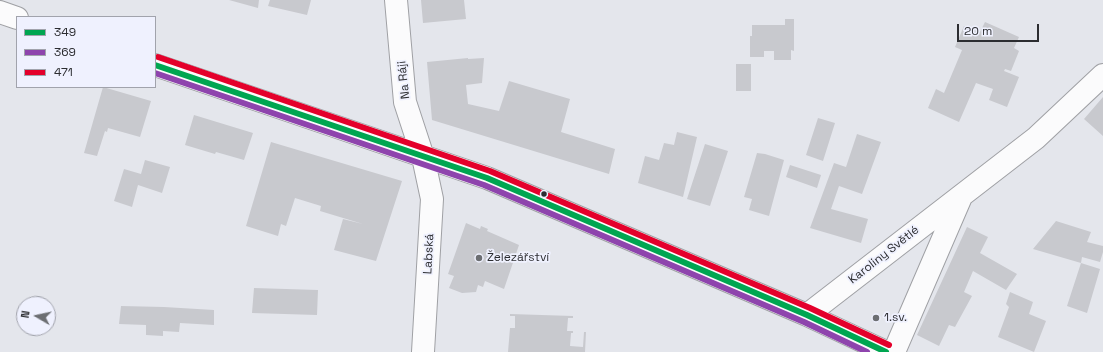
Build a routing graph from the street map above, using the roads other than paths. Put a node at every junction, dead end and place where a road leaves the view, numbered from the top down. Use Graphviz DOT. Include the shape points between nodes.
graph roads {
  1 [pos="396,0"];
  2 [pos="0,12"];
  3 [pos="16,18"];
  4 [pos="156,65"];
  5 [pos="1103,75"];
  6 [pos="424,157"];
  7 [pos="962,196"];
  8 [pos="807,315"];
  9 [pos="423,352"];
  10 [pos="886,352"];
  11 [pos="894,352"];
  1 -- 6 [label="street, Na Ráji" via="405,102"];
  2 -- 3 [label="street"];
  4 -- 6 [label="street"];
  5 -- 7 [label="street, Karoliny Světlé" via="1036,138"];
  6 -- 8 [label="street" via="487,178"];
  6 -- 9 [label="street, Labská" via="432,199"];
  7 -- 8 [label="street, Karoliny Světlé"];
  7 -- 11 [label="street, Karoliny Světlé"];
  8 -- 10 [label="street"];
}
